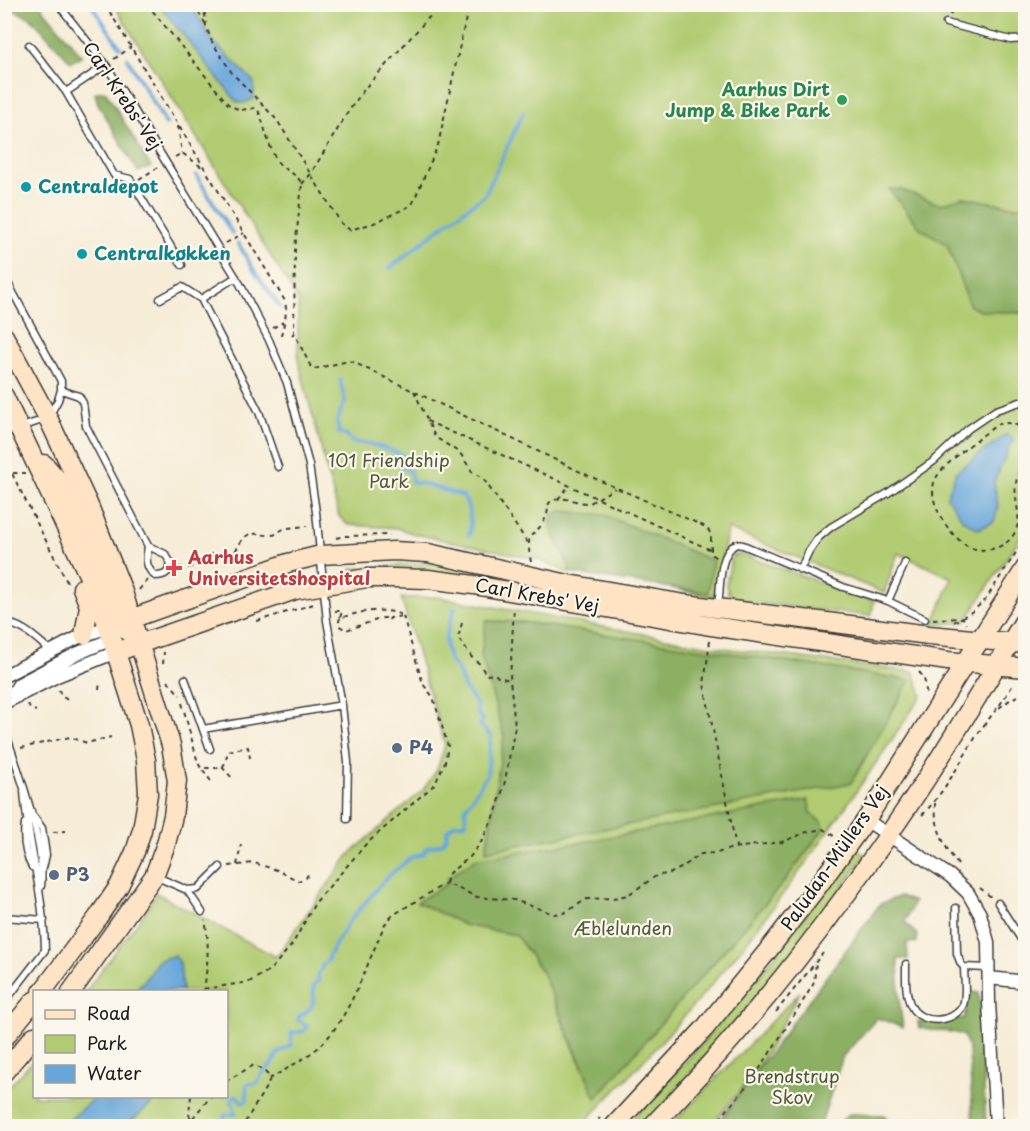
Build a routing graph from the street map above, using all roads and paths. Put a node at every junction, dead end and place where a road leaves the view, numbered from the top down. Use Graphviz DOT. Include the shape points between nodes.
graph roads {
  1 [pos="58,4"];
  2 [pos="105,4"];
  3 [pos="147,4"];
  4 [pos="194,4"];
  5 [pos="204,4"];
  6 [pos="441,4"];
  7 [pos="469,4"];
  8 [pos="946,23"];
  9 [pos="206,26"];
  10 [pos="1026,39"];
  11 [pos="29,45"];
  12 [pos="131,47"];
  13 [pos="106,65"];
  14 [pos="66,92"];
  15 [pos="177,123"];
  16 [pos="182,153"];
  17 [pos="310,175"];
  18 [pos="302,184"];
  19 [pos="244,233"];
  20 [pos="218,248"];
  21 [pos="182,266"];
  22 [pos="4,276"];
  23 [pos="236,277"];
  24 [pos="201,298"];
  25 [pos="160,299"];
  26 [pos="283,321"];
  27 [pos="4,336"];
  28 [pos="61,390"];
  29 [pos="414,391"];
  30 [pos="4,396"];
  31 [pos="1026,400"];
  32 [pos="48,418"];
  33 [pos="428,421"];
  34 [pos="12,430"];
  35 [pos="1026,431"];
  36 [pos="29,446"];
  37 [pos="1026,454"];
  38 [pos="4,458"];
  39 [pos="278,467"];
  40 [pos="569,486"];
  41 [pos="616,488"];
  42 [pos="558,499"];
  43 [pos="598,499"];
  44 [pos="58,508"];
  45 [pos="318,525"];
  46 [pos="528,543"];
  47 [pos="148,546"];
  48 [pos="711,550"];
  49 [pos="321,555"];
  50 [pos="724,561"];
  51 [pos="171,563"];
  52 [pos="905,563"];
  53 [pos="532,564"];
  54 [pos="1026,567"];
  55 [pos="800,570"];
  56 [pos="152,573"];
  57 [pos="69,586"];
  58 [pos="138,593"];
  59 [pos="324,593"];
  60 [pos="986,599"];
  61 [pos="888,601"];
  62 [pos="514,602"];
  63 [pos="718,609"];
  64 [pos="326,611"];
  65 [pos="403,616"];
  66 [pos="340,618"];
  67 [pos="390,618"];
  68 [pos="963,618"];
  69 [pos="1026,618"];
  70 [pos="925,619"];
  71 [pos="4,623"];
  72 [pos="462,623"];
  73 [pos="952,623"];
  74 [pos="248,624"];
  75 [pos="387,624"];
  76 [pos="967,624"];
  77 [pos="118,631"];
  78 [pos="84,635"];
  79 [pos="980,639"];
  80 [pos="714,643"];
  81 [pos="1018,643"];
  82 [pos="141,645"];
  83 [pos="52,651"];
  84 [pos="164,651"];
  85 [pos="965,662"];
  86 [pos="163,669"];
  87 [pos="918,671"];
  88 [pos="993,671"];
  89 [pos="1021,674"];
  90 [pos="4,676"];
  91 [pos="185,679"];
  92 [pos="510,680"];
  93 [pos="100,682"];
  94 [pos="59,690"];
  95 [pos="99,690"];
  96 [pos="1026,692"];
  97 [pos="926,697"];
  98 [pos="68,700"];
  99 [pos="7,702"];
  100 [pos="28,704"];
  101 [pos="342,705"];
  102 [pos="36,711"];
  103 [pos="994,712"];
  104 [pos="4,728"];
  105 [pos="203,729"];
  106 [pos="111,737"];
  107 [pos="11,749"];
  108 [pos="210,750"];
  109 [pos="222,767"];
  110 [pos="201,768"];
  111 [pos="234,780"];
  112 [pos="213,784"];
  113 [pos="935,802"];
  114 [pos="29,816"];
  115 [pos="921,816"];
  116 [pos="346,819"];
  117 [pos="866,820"];
  118 [pos="66,831"];
  119 [pos="837,832"];
  120 [pos="47,833"];
  121 [pos="888,835"];
  122 [pos="242,845"];
  123 [pos="736,847"];
  124 [pos="237,865"];
  125 [pos="220,867"];
  126 [pos="961,869"];
  127 [pos="39,872"];
  128 [pos="309,872"];
  129 [pos="154,876"];
  130 [pos="446,883"];
  131 [pos="976,885"];
  132 [pos="188,890"];
  133 [pos="998,903"];
  134 [pos="956,908"];
  135 [pos="202,912"];
  136 [pos="4,917"];
  137 [pos="44,920"];
  138 [pos="1026,947"];
  139 [pos="816,962"];
  140 [pos="906,964"];
  141 [pos="964,968"];
  142 [pos="989,973"];
  143 [pos="1026,982"];
  144 [pos="44,990"];
  145 [pos="71,990"];
  146 [pos="204,990"];
  147 [pos="33,1002"];
  148 [pos="4,1003"];
  149 [pos="33,1037"];
  150 [pos="4,1038"];
  151 [pos="4,1072"];
  152 [pos="270,1079"];
  153 [pos="228,1080"];
  154 [pos="191,1098"];
  155 [pos="209,1098"];
  156 [pos="607,1122"];
  157 [pos="243,1126"];
  158 [pos="592,1126"];
  159 [pos="652,1126"];
  160 [pos="714,1126"];
  161 [pos="996,1126"];
  1 -- 13 [label="lane, Carl Krebs' Vej"];
  2 -- 12 [label="path"];
  3 -- 18 [label="path" via="232,108 258,110 277,160"];
  4 -- 9 [label="path"];
  5 -- 9 [label="path"];
  6 -- 17 [label="path" via="366,87"];
  7 -- 17 [label="path" via="438,145 412,205 350,230"];
  8 -- 10 [label="lane" via="1011,40"];
  9 -- 17 [label="path" via="232,73 277,120"];
  11 -- 14 [label="lane"];
  12 -- 13 [label="path"];
  12 -- 15 [label="path"];
  13 -- 14 [label="lane"];
  13 -- 20 [label="lane, Carl Krebs' Vej"];
  14 -- 21 [label="lane" via="114,175 130,179"];
  15 -- 16 [label="path"];
  15 -- 19 [label="path"];
  17 -- 18 [label="path"];
  18 -- 29 [label="path" via="295,249 293,334 314,369 353,362"];
  19 -- 20 [label="path"];
  19 -- 26 [label="path" via="285,301 287,313"];
  20 -- 23 [label="lane, Carl Krebs' Vej"];
  22 -- 28 [label="lane" via="61,381"];
  23 -- 24 [label="lane"];
  23 -- 45 [label="lane, Carl Krebs' Vej" via="286,383 309,465"];
  24 -- 25 [label="lane" via="182,287"];
  24 -- 39 [label="lane" via="259,412"];
  27 -- 32 [label="street"];
  28 -- 32 [label="lane"];
  28 -- 47 [label="lane" via="79,396 83,403 86,426"];
  29 -- 33 [label="path"];
  29 -- 41 [label="path"];
  30 -- 34 [label="street"];
  31 -- 55 [label="lane" via="996,410 968,429 934,461 831,526 818,538"];
  32 -- 34 [label="lane"];
  32 -- 77 [label="street" via="89,506"];
  33 -- 40 [label="path"];
  33 -- 46 [label="path" via="435,437 460,453 473,473 482,477"];
  34 -- 36 [label="street"];
  35 -- 37 [label="path" via="1016,424 998,424 936,478 933,503 960,540 970,547 995,549 1014,534 1019,522 1016,483"];
  36 -- 44 [label="street"];
  36 -- 77 [label="street" via="64,487 86,533"];
  38 -- 57 [label="path"];
  40 -- 42 [label="path"];
  40 -- 43 [label="path"];
  41 -- 43 [label="path"];
  41 -- 48 [label="path" via="706,527 711,534"];
  42 -- 43 [label="path" via="586,503"];
  42 -- 46 [label="path" via="549,502 548,515"];
  43 -- 48 [label="path"];
  44 -- 77 [label="street" via="98,597"];
  44 -- 78 [label="street" via="89,606"];
  45 -- 49 [label="lane, Carl Krebs' Vej"];
  45 -- 51 [label="path" via="280,530 270,536 249,535 230,557 210,554 187,569"];
  46 -- 53 [label="path"];
  47 -- 51 [label="lane" via="165,554"];
  47 -- 56 [label="lane" via="146,561"];
  48 -- 50 [label="path" via="714,557"];
  49 -- 59 [label="lane"];
  49 -- 63 [label="street, Carl Krebs' Vej" via="367,551 428,553 567,584"];
  49 -- 77 [label="street, Carl Krebs' Vej" via="288,563"];
  50 -- 55 [label="lane" via="728,550 736,544"];
  50 -- 63 [label="lane"];
  51 -- 56 [label="lane" via="163,576"];
  52 -- 61 [label="lane"];
  54 -- 79 [label="street, Paludan-Müllers Vej"];
  55 -- 61 [label="lane"];
  56 -- 58 [label="path"];
  59 -- 64 [label="lane"];
  59 -- 74 [label="path"];
  59 -- 82 [label="street, Carl Krebs' Vej" via="295,590"];
  59 -- 85 [label="street, Carl Krebs' Vej" via="367,578 428,579 705,625"];
  60 -- 68 [label="path"];
  61 -- 70 [label="lane"];
  62 -- 92 [label="path"];
  63 -- 79 [label="street, Carl Krebs' Vej"];
  64 -- 66 [label="path" via="342,611"];
  64 -- 101 [label="lane"];
  65 -- 66 [label="path" via="373,611"];
  65 -- 67 [label="path"];
  65 -- 146 [label="path" via="423,684 433,697 448,746 435,784 366,844 315,903 292,945 270,970 249,982"];
  66 -- 67 [label="path" via="338,625 346,630"];
  67 -- 75 [label="path"];
  68 -- 70 [label="path"];
  68 -- 73 [label="path"];
  68 -- 76 [label="path"];
  69 -- 81 [label="street, Paludan-Müllers Vej"];
  71 -- 83 [label="lane" via="26,630"];
  72 -- 92 [label="path" via="458,638 486,675"];
  77 -- 78 [label="street"];
  77 -- 82 [label="street"];
  77 -- 82 [label="street, Carl Krebs' Vej"];
  77 -- 99 [label="street" via="19,684"];
  77 -- 144 [label="street" via="146,760 148,794 142,830 119,886"];
  78 -- 83 [label="street"];
  79 -- 81 [label="street, Carl Krebs' Vej"];
  79 -- 85 [label="street, Paludan-Müllers Vej"];
  80 -- 123 [label="path" via="710,642 704,684"];
  81 -- 88 [label="street, Paludan-Müllers Vej"];
  82 -- 129 [label="street" via="171,745 177,781 173,816"];
  83 -- 90 [label="street"];
  84 -- 86 [label="path"];
  85 -- 88 [label="street, Carl Krebs' Vej"];
  85 -- 117 [label="street, Paludan-Müllers Vej"];
  87 -- 97 [label="path" via="924,677"];
  88 -- 89 [label="street, Carl Krebs' Vej"];
  88 -- 89 [label="path"];
  88 -- 121 [label="street, Paludan-Müllers Vej"];
  89 -- 103 [label="path"];
  91 -- 105 [label="lane"];
  92 -- 130 [label="path" via="515,726 495,815 481,842 470,857 448,873"];
  93 -- 95 [label="path"];
  94 -- 98 [label="path"];
  96 -- 103 [label="path"];
  100 -- 102 [label="path"];
  101 -- 105 [label="lane"];
  101 -- 116 [label="lane" via="348,762"];
  103 -- 113 [label="path"];
  104 -- 107 [label="lane"];
  105 -- 108 [label="lane"];
  106 -- 107 [label="path" via="87,743 70,737"];
  107 -- 114 [label="lane"];
  109 -- 111 [label="path"];
  110 -- 112 [label="path"];
  113 -- 115 [label="path"];
  113 -- 126 [label="path" via="939,835"];
  114 -- 127 [label="lane"];
  114 -- 127 [label="lane" via="42,828 46,855"];
  117 -- 121 [label="street"];
  117 -- 156 [label="street, Paludan-Müllers Vej" via="760,962 704,1029"];
  118 -- 120 [label="path"];
  119 -- 123 [label="path" via="834,836 823,830 807,831 782,842"];
  121 -- 142 [label="street" via="950,876 968,893 985,927"];
  121 -- 159 [label="street, Paludan-Müllers Vej" via="805,951"];
  122 -- 124 [label="path"];
  123 -- 130 [label="path" via="701,854 628,895 587,899 564,913 554,914 514,900 477,897"];
  124 -- 125 [label="path"];
  124 -- 128 [label="path" via="254,863 299,880"];
  125 -- 132 [label="lane" via="198,889"];
  127 -- 137 [label="lane"];
  129 -- 132 [label="lane"];
  129 -- 145 [label="street"];
  130 -- 152 [label="path" via="393,915 385,924 335,1028 319,1046"];
  131 -- 133 [label="path"];
  132 -- 135 [label="lane"];
  133 -- 138 [label="lane"];
  134 -- 141 [label="lane" via="957,954"];
  135 -- 146 [label="path" via="209,938"];
  136 -- 137 [label="lane"];
  137 -- 148 [label="lane" via="45,950"];
  139 -- 160 [label="path" via="814,983 800,1006 755,1076"];
  140 -- 141 [label="lane" via="910,1006 921,1015 938,1020 948,1019 962,1007"];
  141 -- 142 [label="lane"];
  142 -- 143 [label="street"];
  142 -- 161 [label="street"];
  147 -- 150 [label="street"];
  149 -- 151 [label="street"];
  152 -- 153 [label="path" via="254,1065"];
  152 -- 157 [label="path"];
  154 -- 155 [label="path" via="191,1120"];
  156 -- 158 [label="path"];
}
